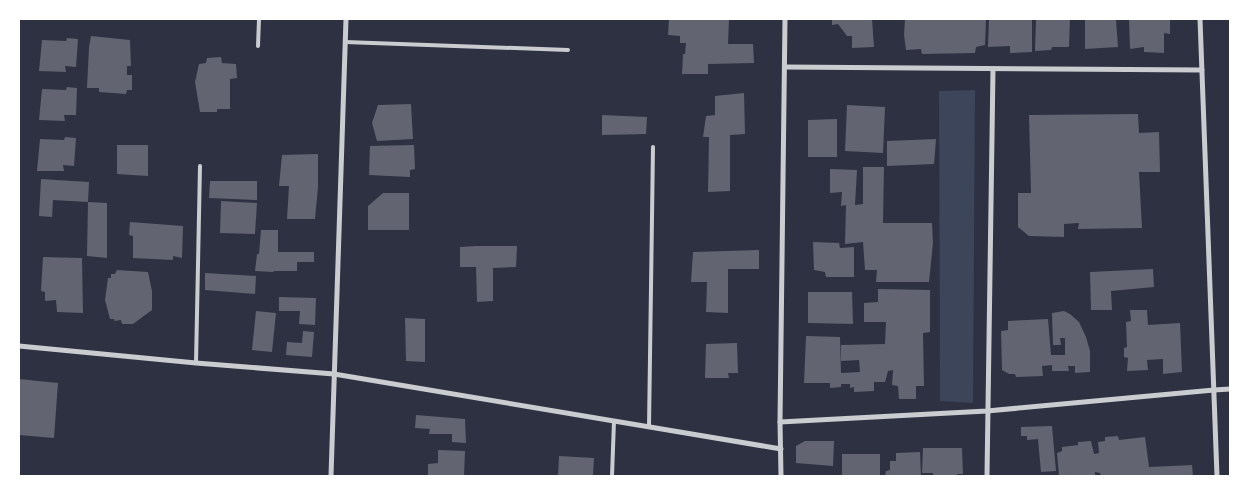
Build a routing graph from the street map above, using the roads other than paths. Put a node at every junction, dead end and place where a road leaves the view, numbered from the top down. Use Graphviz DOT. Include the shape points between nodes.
graph roads {
  1 [pos="259,19"];
  2 [pos="346,19"];
  3 [pos="785,19"];
  4 [pos="1200,19"];
  5 [pos="345,42"];
  6 [pos="258,46"];
  7 [pos="568,50"];
  8 [pos="785,67"];
  9 [pos="993,69"];
  10 [pos="1202,70"];
  11 [pos="653,147"];
  12 [pos="200,166"];
  13 [pos="19,346"];
  14 [pos="196,363"];
  15 [pos="334,374"];
  16 [pos="1230,389"];
  17 [pos="1214,390"];
  18 [pos="987,411"];
  19 [pos="614,421"];
  20 [pos="780,422"];
  21 [pos="649,427"];
  22 [pos="781,449"];
  23 [pos="331,476"];
  24 [pos="612,476"];
  25 [pos="781,476"];
  26 [pos="986,476"];
  27 [pos="1216,476"];
  1 -- 6 [label="lane"];
  2 -- 5 [label="street"];
  3 -- 8 [label="street"];
  4 -- 10 [label="street"];
  5 -- 7 [label="lane"];
  5 -- 15 [label="street"];
  8 -- 9 [label="street"];
  8 -- 20 [label="street"];
  9 -- 10 [label="street"];
  9 -- 18 [label="street"];
  10 -- 17 [label="street"];
  11 -- 21 [label="lane"];
  12 -- 14 [label="lane"];
  13 -- 14 [label="street"];
  14 -- 15 [label="street"];
  15 -- 19 [label="street"];
  15 -- 23 [label="street"];
  16 -- 17 [label="street"];
  17 -- 18 [label="street"];
  17 -- 27 [label="street"];
  18 -- 20 [label="street"];
  18 -- 26 [label="street"];
  19 -- 21 [label="street"];
  19 -- 24 [label="lane"];
  20 -- 22 [label="street"];
  21 -- 22 [label="street"];
  22 -- 25 [label="street"];
}
